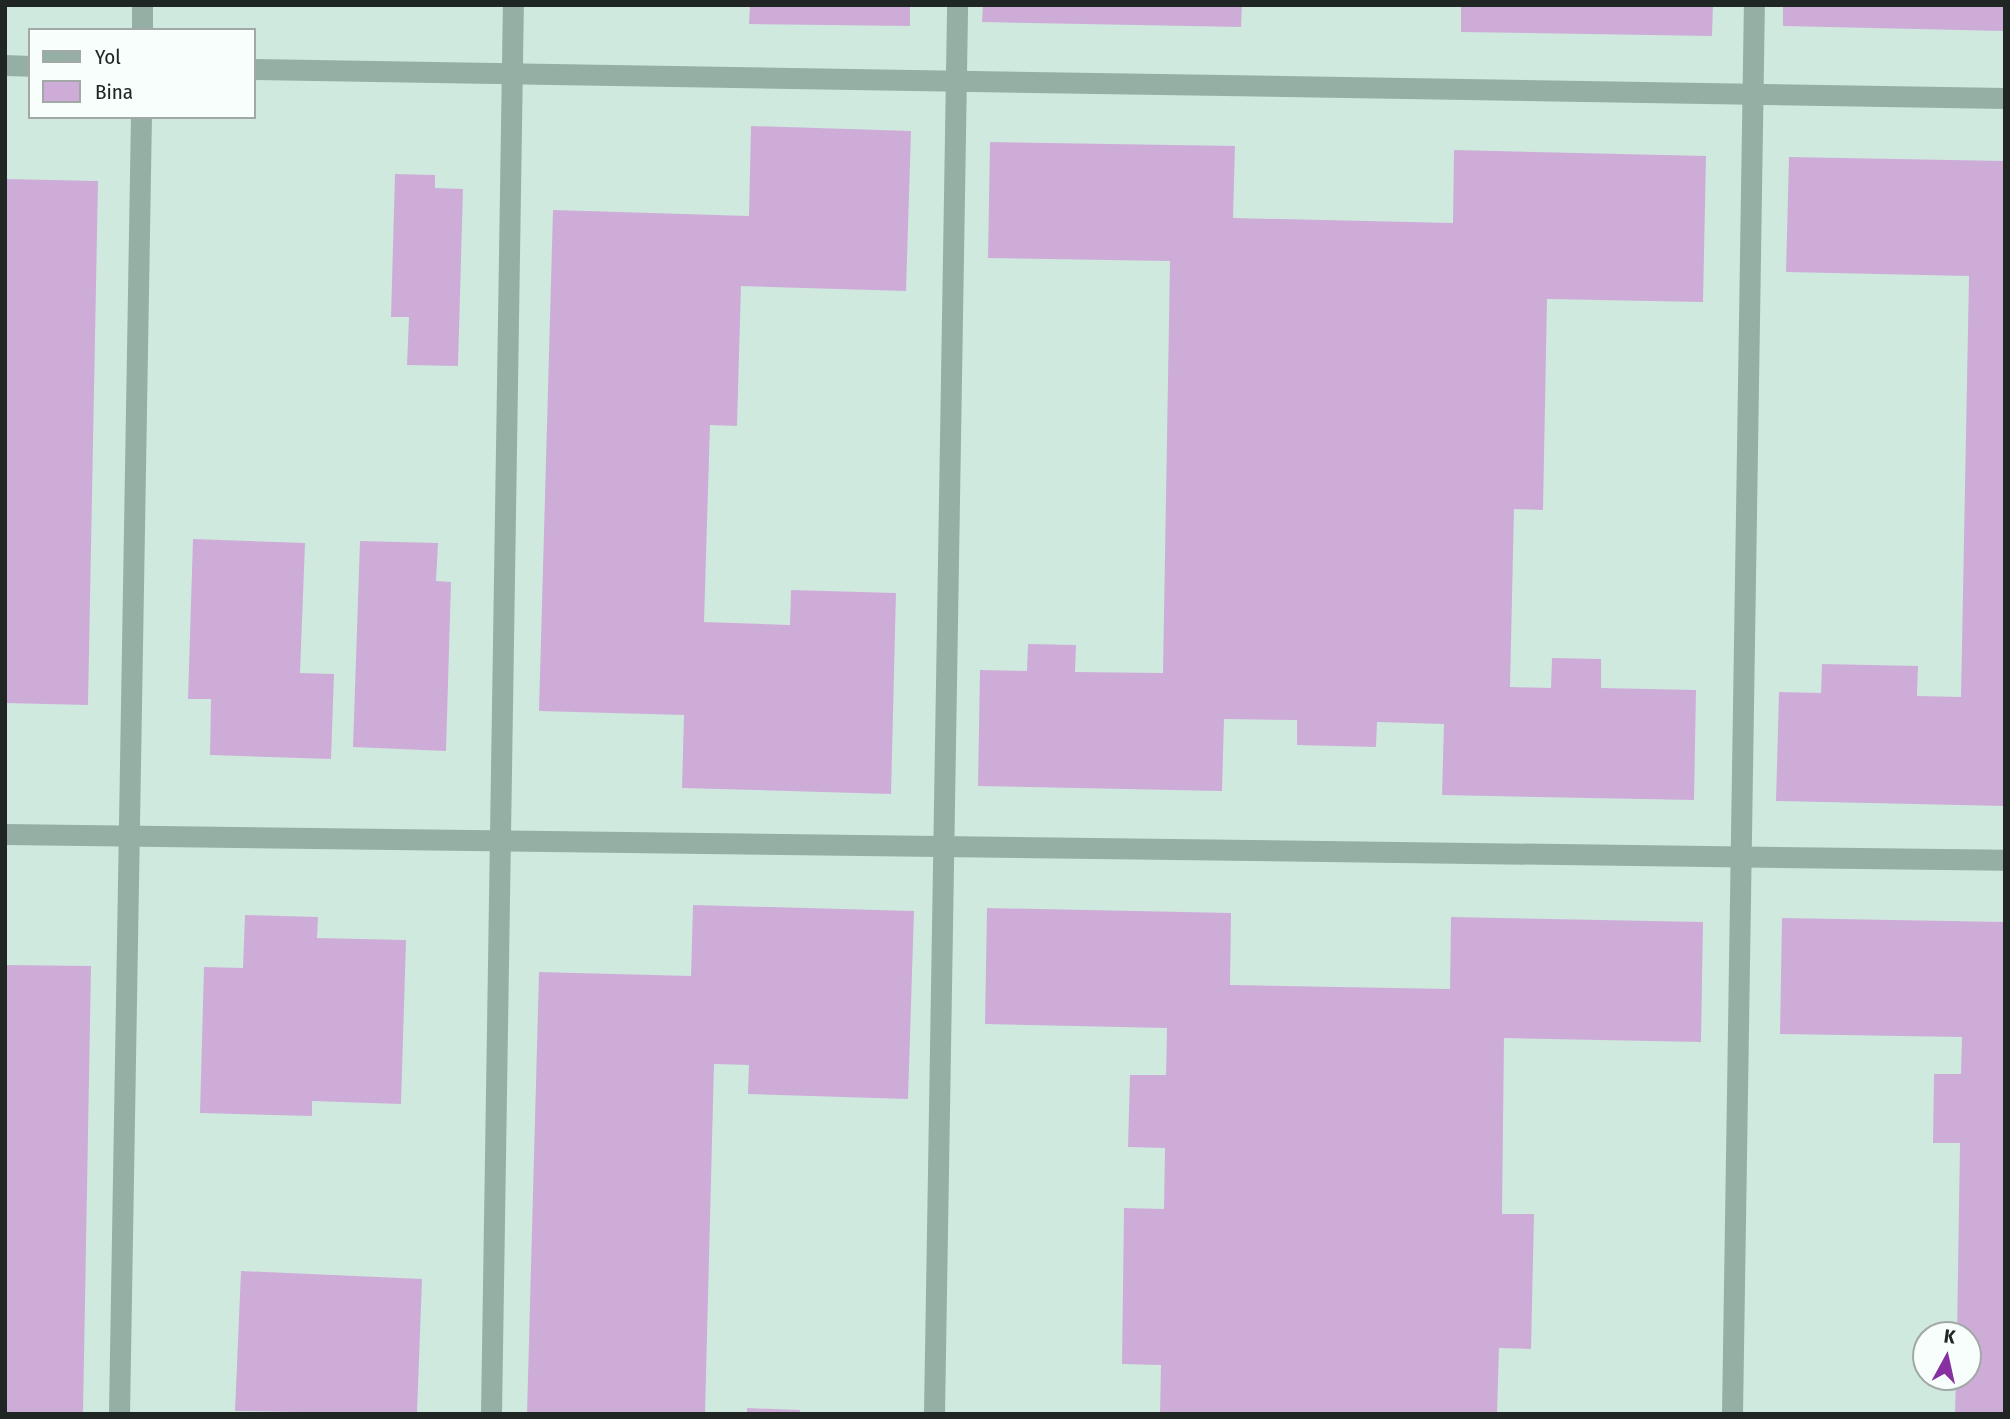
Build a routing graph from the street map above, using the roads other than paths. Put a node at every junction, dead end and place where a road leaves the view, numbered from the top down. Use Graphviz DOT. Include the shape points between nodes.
graph roads {
  1 [pos="142,5"];
  2 [pos="513,5"];
  3 [pos="957,5"];
  4 [pos="1754,5"];
  5 [pos="142,28"];
  6 [pos="5,65"];
  7 [pos="28,66"];
  8 [pos="256,69"];
  9 [pos="512,74"];
  10 [pos="955,81"];
  11 [pos="1753,94"];
  12 [pos="2005,98"];
  13 [pos="141,119"];
  14 [pos="5,834"];
  15 [pos="128,836"];
  16 [pos="500,841"];
  17 [pos="943,846"];
  18 [pos="1741,856"];
  19 [pos="2005,860"];
  20 [pos="119,1414"];
  21 [pos="491,1414"];
  22 [pos="934,1414"];
  23 [pos="1732,1414"];
  1 -- 5 [label="street"];
  2 -- 9 [label="street"];
  3 -- 10 [label="street"];
  4 -- 11 [label="street"];
  6 -- 7 [label="street"];
  8 -- 9 [label="street"];
  9 -- 10 [label="street"];
  9 -- 16 [label="street"];
  10 -- 11 [label="street"];
  10 -- 17 [label="street"];
  11 -- 12 [label="street"];
  11 -- 18 [label="street"];
  13 -- 15 [label="street"];
  14 -- 15 [label="street"];
  15 -- 16 [label="street"];
  15 -- 20 [label="street"];
  16 -- 17 [label="street"];
  16 -- 21 [label="street"];
  17 -- 18 [label="street"];
  17 -- 22 [label="street"];
  18 -- 19 [label="street"];
  18 -- 23 [label="street"];
}
